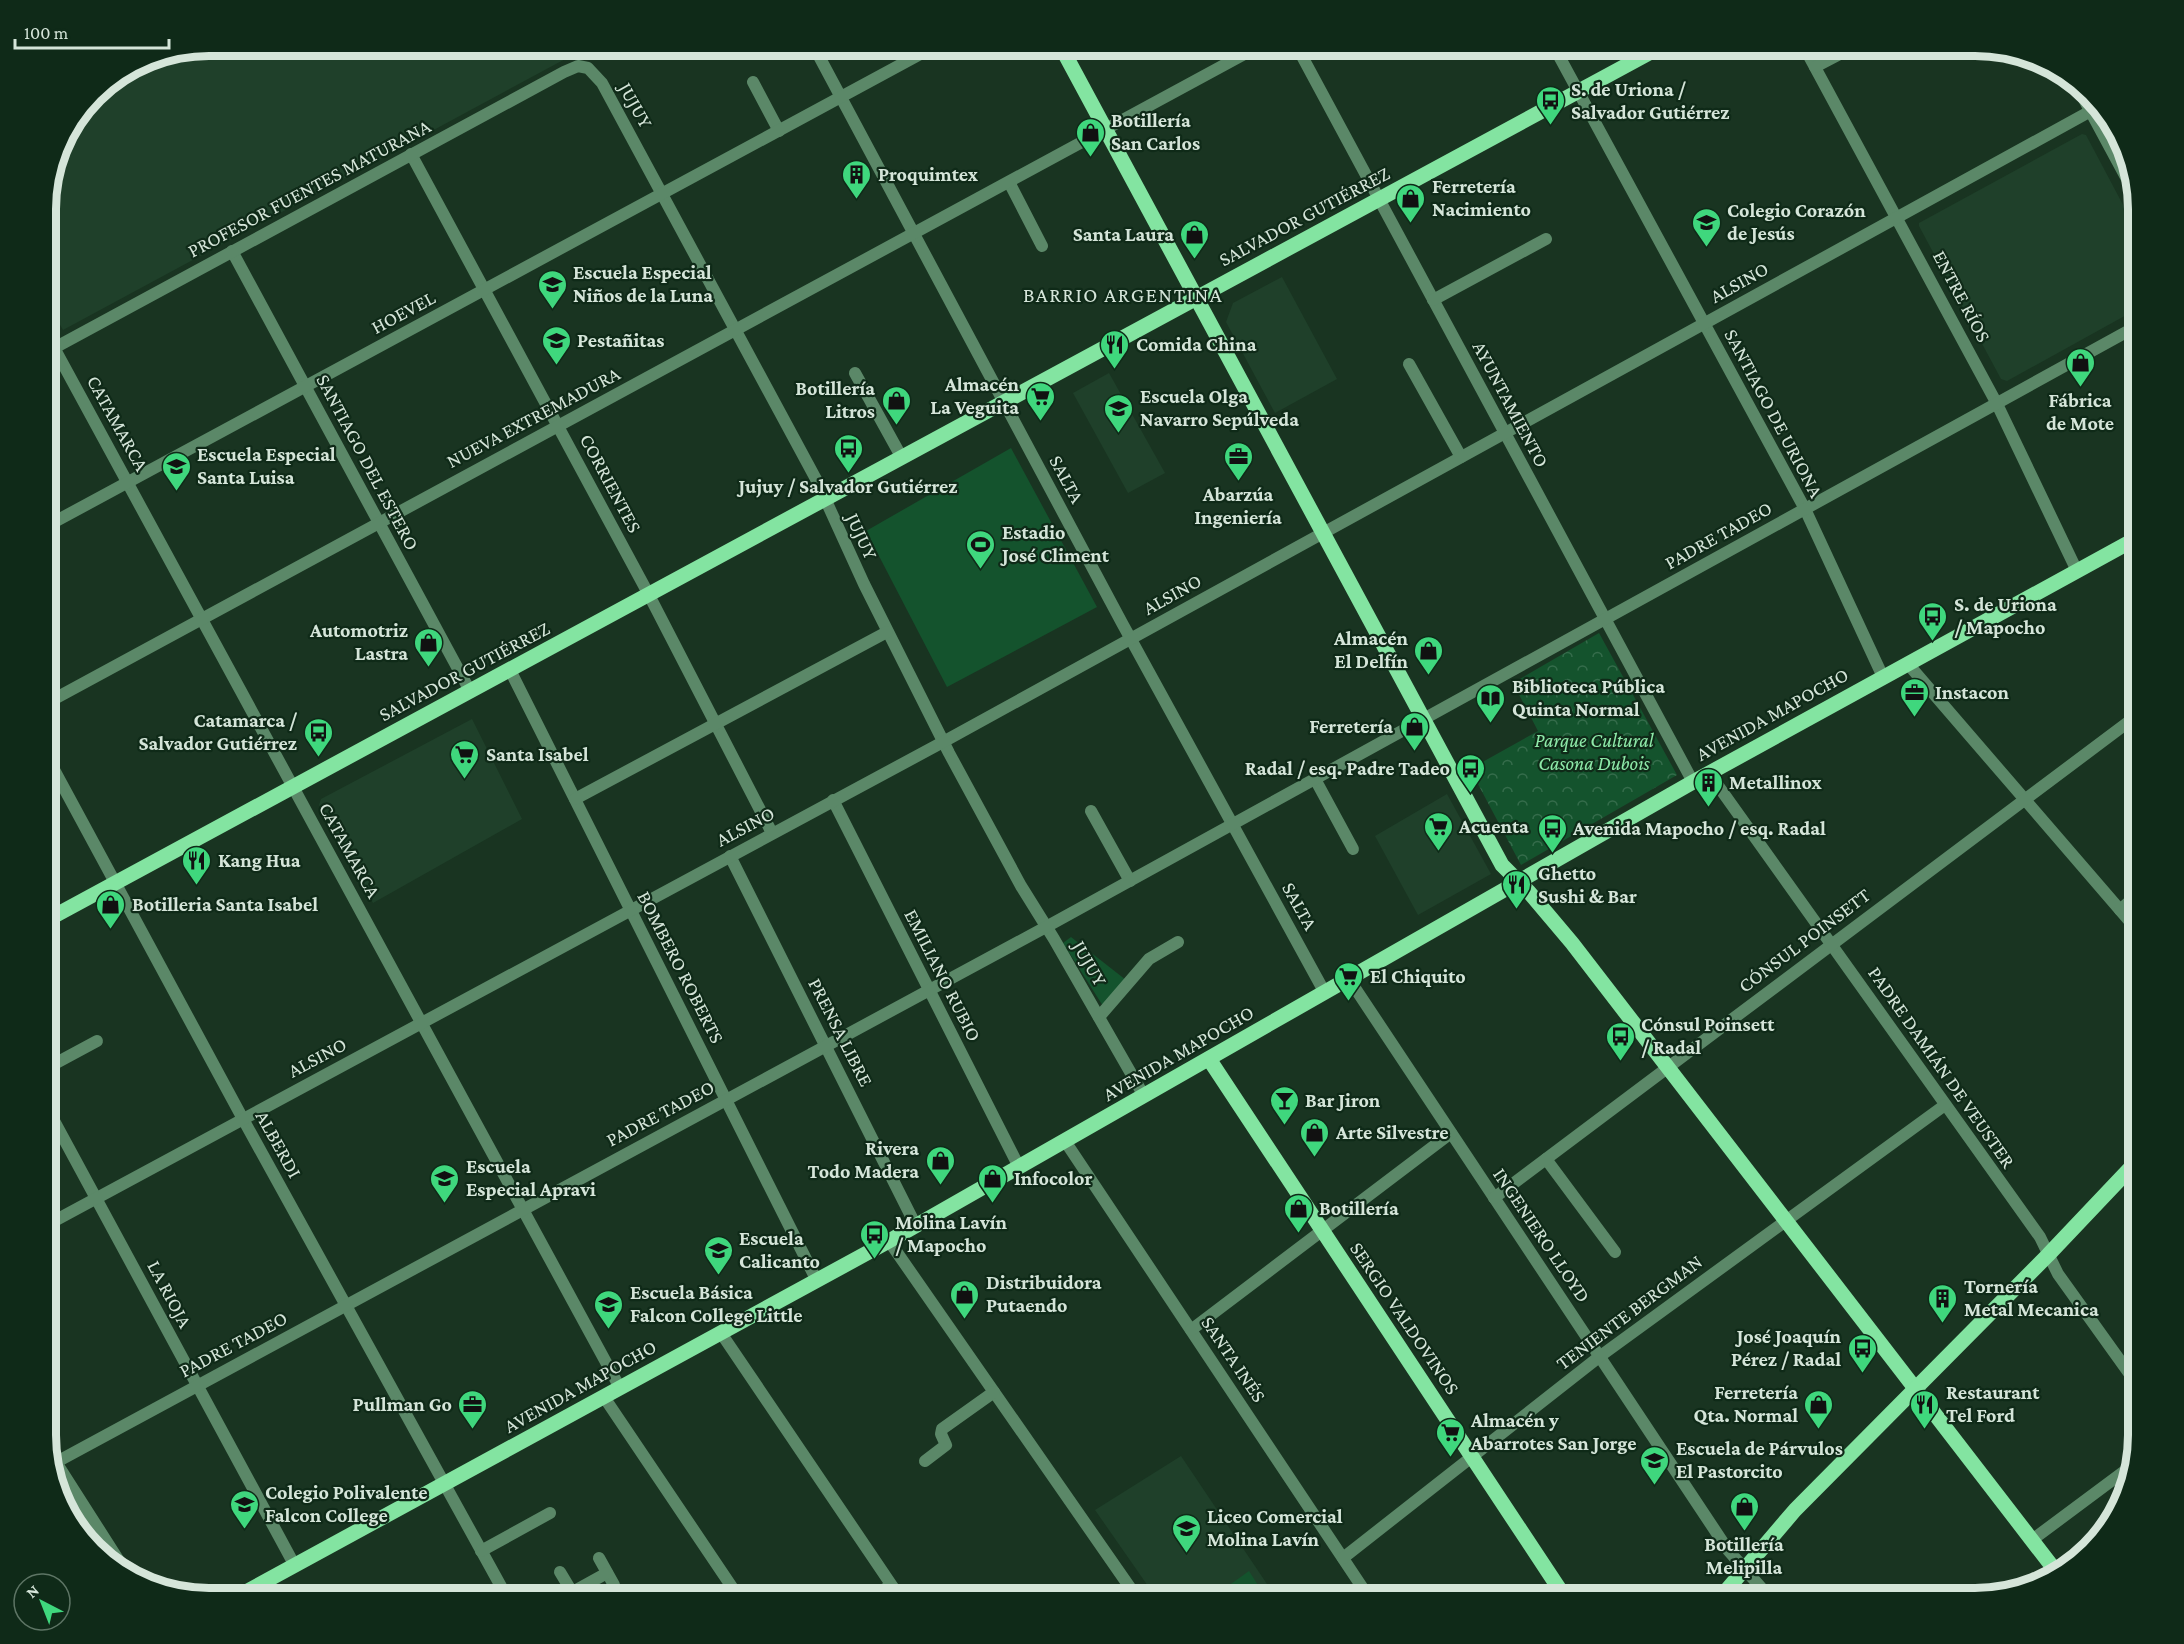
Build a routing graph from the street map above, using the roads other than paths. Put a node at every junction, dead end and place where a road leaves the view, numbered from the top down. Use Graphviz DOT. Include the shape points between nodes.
graph roads {
  1 [pos="1242,55"];
  2 [pos="1301,55"];
  3 [pos="1559,55"];
  4 [pos="1645,55"];
  5 [pos="1809,55"];
  6 [pos="1838,55"];
  7 [pos="819,56"];
  8 [pos="917,56"];
  9 [pos="1066,56"];
  10 [pos="1815,67"];
  11 [pos="592,71"];
  12 [pos="753,82"];
  13 [pos="1578,91"];
  14 [pos="841,97"];
  15 [pos="2092,110"];
  16 [pos="2099,119"];
  17 [pos="1105,129"];
  18 [pos="779,131"];
  19 [pos="411,154"];
  20 [pos="2123,168"];
  21 [pos="1009,182"];
  22 [pos="663,194"];
  23 [pos="1378,200"];
  24 [pos="1897,217"];
  25 [pos="914,233"];
  26 [pos="1546,239"];
  27 [pos="1042,246"];
  28 [pos="232,251"];
  29 [pos="484,290"];
  30 [pos="1196,298"];
  31 [pos="1433,300"];
  32 [pos="1704,324"];
  33 [pos="736,330"];
  34 [pos="2128,331"];
  35 [pos="56,347"];
  36 [pos="56,360"];
  37 [pos="1409,364"];
  38 [pos="855,373"];
  39 [pos="305,387"];
  40 [pos="1004,402"];
  41 [pos="1997,404"];
  42 [pos="558,426"];
  43 [pos="1505,433"];
  44 [pos="1461,457"];
  45 [pos="902,458"];
  46 [pos="128,483"];
  47 [pos="824,500"];
  48 [pos="1805,509"];
  49 [pos="56,521"];
  50 [pos="379,523"];
  51 [pos="1323,533"];
  52 [pos="2128,543"];
  53 [pos="2077,571"];
  54 [pos="649,595"];
  55 [pos="202,619"];
  56 [pos="1606,619"];
  57 [pos="887,632"];
  58 [pos="1131,639"];
  59 [pos="1908,664"];
  60 [pos="510,670"];
  61 [pos="1883,677"];
  62 [pos="470,691"];
  63 [pos="56,698"];
  64 [pos="1423,720"];
  65 [pos="2128,722"];
  66 [pos="716,724"];
  67 [pos="943,742"];
  68 [pos="56,773"];
  69 [pos="1709,773"];
  70 [pos="1316,779"];
  71 [pos="1693,782"];
  72 [pos="293,787"];
  73 [pos="575,799"];
  74 [pos="2024,799"];
  75 [pos="833,800"];
  76 [pos="1091,811"];
  77 [pos="1233,825"];
  78 [pos="772,833"];
  79 [pos="1353,849"];
  80 [pos="730,856"];
  81 [pos="1130,881"];
  82 [pos="1519,882"];
  83 [pos="116,883"];
  84 [pos="2128,903"];
  85 [pos="630,910"];
  86 [pos="2120,910"];
  87 [pos="56,915"];
  88 [pos="2128,919"];
  89 [pos="1046,927"];
  90 [pos="1178,942"];
  91 [pos="1831,944"];
  92 [pos="1349,979"];
  93 [pos="929,991"];
  94 [pos="1325,993"];
  95 [pos="1099,1017"];
  96 [pos="421,1023"];
  97 [pos="98,1041"];
  98 [pos="826,1046"];
  99 [pos="1209,1059"];
  100 [pos="56,1063"];
  101 [pos="1668,1067"];
  102 [pos="1144,1096"];
  103 [pos="726,1100"];
  104 [pos="1945,1105"];
  105 [pos="243,1119"];
  106 [pos="56,1124"];
  107 [pos="1451,1133"];
  108 [pos="1065,1141"];
  109 [pos="1546,1159"];
  110 [pos="1019,1167"];
  111 [pos="2128,1171"];
  112 [pos="96,1198"];
  113 [pos="1494,1198"];
  114 [pos="522,1210"];
  115 [pos="56,1220"];
  116 [pos="1786,1220"];
  117 [pos="916,1226"];
  118 [pos="1322,1231"];
  119 [pos="889,1241"];
  120 [pos="1615,1252"];
  121 [pos="2048,1255"];
  122 [pos="817,1281"];
  123 [pos="345,1306"];
  124 [pos="1191,1330"];
  125 [pos="721,1333"];
  126 [pos="1599,1357"];
  127 [pos="2128,1372"];
  128 [pos="197,1386"];
  129 [pos="620,1388"];
  130 [pos="1915,1388"];
  131 [pos="994,1392"];
  132 [pos="604,1397"];
  133 [pos="1472,1456"];
  134 [pos="58,1461"];
  135 [pos="926,1461"];
  136 [pos="2124,1471"];
  137 [pos="61,1475"];
  138 [pos="443,1485"];
  139 [pos="550,1513"];
  140 [pos="2032,1540"];
  141 [pos="481,1551"];
  142 [pos="117,1558"];
  143 [pos="599,1558"];
  144 [pos="1343,1558"];
  145 [pos="295,1566"];
  146 [pos="2053,1567"];
  147 [pos="1745,1571"];
  148 [pos="560,1572"];
  149 [pos="608,1573"];
  150 [pos="614,1585"];
  151 [pos="891,1585"];
  152 [pos="254,1588"];
  153 [pos="502,1588"];
  154 [pos="569,1588"];
  155 [pos="586,1588"];
  156 [pos="733,1588"];
  157 [pos="886,1588"];
  158 [pos="893,1588"];
  159 [pos="1130,1588"];
  160 [pos="1363,1588"];
  161 [pos="1559,1588"];
  162 [pos="1729,1588"];
  163 [pos="1761,1588"];
  1 -- 17 [label="street, NUEVA EXTREMADURA"];
  2 -- 23 [label="street, AYUNTAMIENTO"];
  3 -- 13 [label="street, SANTIAGO DE URIONA"];
  4 -- 13 [label="main road, SALVADOR GUTIÉRREZ"];
  5 -- 10 [label="street, ENTRE RÍOS"];
  6 -- 10 [label="street"];
  7 -- 14 [label="street, SALTA"];
  8 -- 14 [label="street, HOEVEL"];
  9 -- 17 [label="main road"];
  10 -- 24 [label="street, ENTRE RÍOS"];
  11 -- 19 [label="street, PROFESOR FUENTES MATURANA" via="584,66 572,68"];
  11 -- 22 [label="street, JUJUY"];
  12 -- 18 [label="street"];
  13 -- 23 [label="main road, SALVADOR GUTIÉRREZ"];
  13 -- 32 [label="street, SANTIAGO DE URIONA"];
  14 -- 18 [label="street, HOEVEL"];
  14 -- 25 [label="street, SALTA"];
  15 -- 24 [label="street, ALSINO"];
  16 -- 20 [label="street"];
  17 -- 21 [label="street, NUEVA EXTREMADURA"];
  17 -- 30 [label="main road"];
  18 -- 22 [label="street, HOEVEL"];
  19 -- 28 [label="street, PROFESOR FUENTES MATURANA"];
  19 -- 29 [label="street, CORRIENTES"];
  21 -- 25 [label="street, NUEVA EXTREMADURA"];
  21 -- 27 [label="street"];
  22 -- 29 [label="street, HOEVEL"];
  22 -- 33 [label="street, JUJUY"];
  23 -- 30 [label="main road, SALVADOR GUTIÉRREZ"];
  23 -- 31 [label="street, AYUNTAMIENTO"];
  24 -- 32 [label="street, ALSINO"];
  24 -- 41 [label="street, ENTRE RÍOS"];
  25 -- 33 [label="street, NUEVA EXTREMADURA"];
  25 -- 40 [label="street, SALTA"];
  26 -- 31 [label="street"];
  28 -- 35 [label="street, PROFESOR FUENTES MATURANA"];
  28 -- 39 [label="street, SANTIAGO DEL ESTERO"];
  29 -- 39 [label="street, HOEVEL"];
  29 -- 42 [label="street, CORRIENTES"];
  30 -- 40 [label="main road, SALVADOR GUTIÉRREZ"];
  30 -- 51 [label="main road"];
  31 -- 43 [label="street, AYUNTAMIENTO"];
  32 -- 43 [label="street, ALSINO"];
  32 -- 48 [label="street, SANTIAGO DE URIONA"];
  33 -- 42 [label="street, NUEVA EXTREMADURA"];
  33 -- 47 [label="street, JUJUY"];
  34 -- 41 [label="street, PADRE TADEO"];
  36 -- 46 [label="street, CATAMARCA"];
  37 -- 44 [label="street"];
  38 -- 45 [label="street"];
  39 -- 46 [label="street, HOEVEL"];
  39 -- 50 [label="street, SANTIAGO DEL ESTERO"];
  40 -- 45 [label="main road, SALVADOR GUTIÉRREZ"];
  40 -- 58 [label="street, SALTA"];
  41 -- 48 [label="street, PADRE TADEO"];
  41 -- 53 [label="street, ENTRE RÍOS"];
  42 -- 50 [label="street, NUEVA EXTREMADURA"];
  42 -- 54 [label="street, CORRIENTES"];
  43 -- 44 [label="street, ALSINO"];
  43 -- 56 [label="street, AYUNTAMIENTO"];
  44 -- 51 [label="street, ALSINO"];
  45 -- 47 [label="main road, SALVADOR GUTIÉRREZ"];
  46 -- 49 [label="street, HOEVEL"];
  46 -- 55 [label="street, CATAMARCA"];
  47 -- 54 [label="main road, SALVADOR GUTIÉRREZ"];
  47 -- 57 [label="street, JUJUY"];
  48 -- 56 [label="street, PADRE TADEO"];
  48 -- 61 [label="street, SANTIAGO DE URIONA"];
  50 -- 55 [label="street, NUEVA EXTREMADURA"];
  50 -- 62 [label="street, SANTIAGO DEL ESTERO"];
  51 -- 58 [label="street, ALSINO"];
  51 -- 64 [label="main road"];
  52 -- 53 [label="main road, AVENIDA MAPOCHO"];
  53 -- 59 [label="main road, AVENIDA MAPOCHO"];
  54 -- 60 [label="main road, SALVADOR GUTIÉRREZ"];
  54 -- 66 [label="street, CORRIENTES"];
  55 -- 63 [label="street, NUEVA EXTREMADURA"];
  55 -- 72 [label="street, CATAMARCA"];
  56 -- 64 [label="street, PADRE TADEO"];
  56 -- 71 [label="street, AYUNTAMIENTO"];
  57 -- 66 [label="street"];
  57 -- 67 [label="street, JUJUY"];
  58 -- 67 [label="street, ALSINO"];
  58 -- 77 [label="street, SALTA"];
  59 -- 61 [label="main road, AVENIDA MAPOCHO"];
  59 -- 74 [label="street"];
  60 -- 62 [label="main road, SALVADOR GUTIÉRREZ"];
  60 -- 73 [label="street, BOMBERO ROBERTS"];
  61 -- 69 [label="main road, AVENIDA MAPOCHO"];
  62 -- 72 [label="main road, SALVADOR GUTIÉRREZ"];
  64 -- 70 [label="street, PADRE TADEO"];
  64 -- 82 [label="main road" via="1497,858"];
  65 -- 74 [label="street, CÓNSUL POINSETT"];
  66 -- 73 [label="street"];
  66 -- 78 [label="street, CORRIENTES"];
  67 -- 75 [label="street, ALSINO"];
  67 -- 89 [label="street, JUJUY"];
  68 -- 83 [label="street, ALBERDI"];
  69 -- 71 [label="main road, AVENIDA MAPOCHO"];
  69 -- 91 [label="street, PADRE DAMIÁN DE VEUSTER"];
  70 -- 77 [label="street, PADRE TADEO"];
  70 -- 79 [label="street"];
  71 -- 82 [label="main road, AVENIDA MAPOCHO"];
  72 -- 83 [label="main road, SALVADOR GUTIÉRREZ"];
  72 -- 96 [label="street, CATAMARCA"];
  73 -- 85 [label="street, BOMBERO ROBERTS"];
  74 -- 86 [label="street"];
  74 -- 91 [label="street, CÓNSUL POINSETT"];
  75 -- 78 [label="street, ALSINO"];
  75 -- 93 [label="street, EMILIANO RUBIO"];
  76 -- 81 [label="street"];
  77 -- 81 [label="street, PADRE TADEO"];
  77 -- 94 [label="street, SALTA"];
  78 -- 80 [label="street, ALSINO"];
  80 -- 85 [label="street, ALSINO"];
  80 -- 98 [label="street, PRENSA LIBRE"];
  81 -- 89 [label="street, PADRE TADEO"];
  82 -- 92 [label="main road, AVENIDA MAPOCHO"];
  82 -- 101 [label="main road" via="1572,943"];
  83 -- 87 [label="main road, SALVADOR GUTIÉRREZ"];
  83 -- 105 [label="street, ALBERDI"];
  84 -- 86 [label="street"];
  85 -- 96 [label="street, ALSINO"];
  85 -- 103 [label="street, BOMBERO ROBERTS"];
  86 -- 88 [label="street"];
  89 -- 93 [label="street, PADRE TADEO"];
  89 -- 95 [label="street, JUJUY"];
  90 -- 95 [label="street, JUJUY" via="1149,959"];
  91 -- 101 [label="street, CÓNSUL POINSETT"];
  91 -- 104 [label="street, PADRE DAMIÁN DE VEUSTER"];
  92 -- 94 [label="main road, AVENIDA MAPOCHO"];
  92 -- 107 [label="street, INGENIERO LLOYD"];
  93 -- 98 [label="street, PADRE TADEO"];
  93 -- 110 [label="street, EMILIANO RUBIO"];
  94 -- 99 [label="main road, AVENIDA MAPOCHO"];
  95 -- 102 [label="street, JUJUY"];
  96 -- 105 [label="street, ALSINO"];
  96 -- 114 [label="street, CATAMARCA"];
  97 -- 100 [label="street"];
  98 -- 103 [label="street, PADRE TADEO"];
  98 -- 117 [label="street, PRENSA LIBRE"];
  99 -- 102 [label="main road, AVENIDA MAPOCHO"];
  99 -- 118 [label="main road, SERGIO VALDOVINOS"];
  101 -- 109 [label="street, CÓNSUL POINSETT"];
  101 -- 116 [label="main road"];
  102 -- 108 [label="main road, AVENIDA MAPOCHO"];
  103 -- 114 [label="street, PADRE TADEO"];
  103 -- 122 [label="street, BOMBERO ROBERTS"];
  104 -- 116 [label="street, TENIENTE BERGMAN"];
  104 -- 121 [label="street, PADRE DAMIÁN DE VEUSTER" via="2040,1238"];
  105 -- 112 [label="street, ALSINO"];
  105 -- 123 [label="street, ALBERDI"];
  106 -- 112 [label="street, LA RIOJA"];
  107 -- 113 [label="street, INGENIERO LLOYD"];
  107 -- 118 [label="street"];
  108 -- 110 [label="main road, AVENIDA MAPOCHO"];
  108 -- 124 [label="street, SANTA INÉS"];
  109 -- 113 [label="street, CÓNSUL POINSETT"];
  109 -- 120 [label="street"];
  110 -- 117 [label="main road, AVENIDA MAPOCHO"];
  111 -- 121 [label="main road"];
  112 -- 115 [label="street, ALSINO"];
  112 -- 128 [label="street, LA RIOJA"];
  113 -- 126 [label="street, INGENIERO LLOYD"];
  114 -- 123 [label="street, PADRE TADEO"];
  114 -- 129 [label="street, CATAMARCA"];
  116 -- 126 [label="street, TENIENTE BERGMAN"];
  116 -- 130 [label="main road"];
  117 -- 119 [label="main road, AVENIDA MAPOCHO"];
  118 -- 124 [label="street"];
  118 -- 133 [label="main road, SERGIO VALDOVINOS"];
  119 -- 122 [label="main road, AVENIDA MAPOCHO"];
  119 -- 131 [label="street"];
  121 -- 127 [label="street, PADRE DAMIÁN DE VEUSTER"];
  121 -- 130 [label="main road"];
  122 -- 125 [label="main road, AVENIDA MAPOCHO"];
  123 -- 128 [label="street, PADRE TADEO"];
  123 -- 138 [label="street, ALBERDI"];
  124 -- 144 [label="street, SANTA INÉS"];
  125 -- 129 [label="main road, AVENIDA MAPOCHO"];
  125 -- 151 [label="street"];
  126 -- 133 [label="street, TENIENTE BERGMAN"];
  126 -- 147 [label="street, INGENIERO LLOYD"];
  128 -- 134 [label="street, PADRE TADEO"];
  128 -- 145 [label="street, LA RIOJA"];
  129 -- 132 [label="main road, AVENIDA MAPOCHO"];
  130 -- 140 [label="main road"];
  130 -- 147 [label="main road" via="1795,1510"];
  131 -- 135 [label="street" via="942,1429 946,1445"];
  131 -- 159 [label="street"];
  132 -- 138 [label="main road, AVENIDA MAPOCHO"];
  132 -- 156 [label="street"];
  133 -- 144 [label="street, TENIENTE BERGMAN"];
  133 -- 161 [label="main road, SERGIO VALDOVINOS"];
  136 -- 140 [label="street"];
  137 -- 142 [label="street"];
  138 -- 141 [label="street, ALBERDI"];
  138 -- 145 [label="main road, AVENIDA MAPOCHO"];
  139 -- 141 [label="street"];
  140 -- 146 [label="main road"];
  141 -- 153 [label="street, ALBERDI"];
  143 -- 149 [label="street"];
  144 -- 160 [label="street, SANTA INÉS"];
  145 -- 152 [label="main road, AVENIDA MAPOCHO"];
  147 -- 162 [label="main road"];
  147 -- 163 [label="street, INGENIERO LLOYD"];
  148 -- 154 [label="street"];
  149 -- 150 [label="street"];
  149 -- 155 [label="street"];
  151 -- 157 [label="street"];
  151 -- 158 [label="street"];
}
